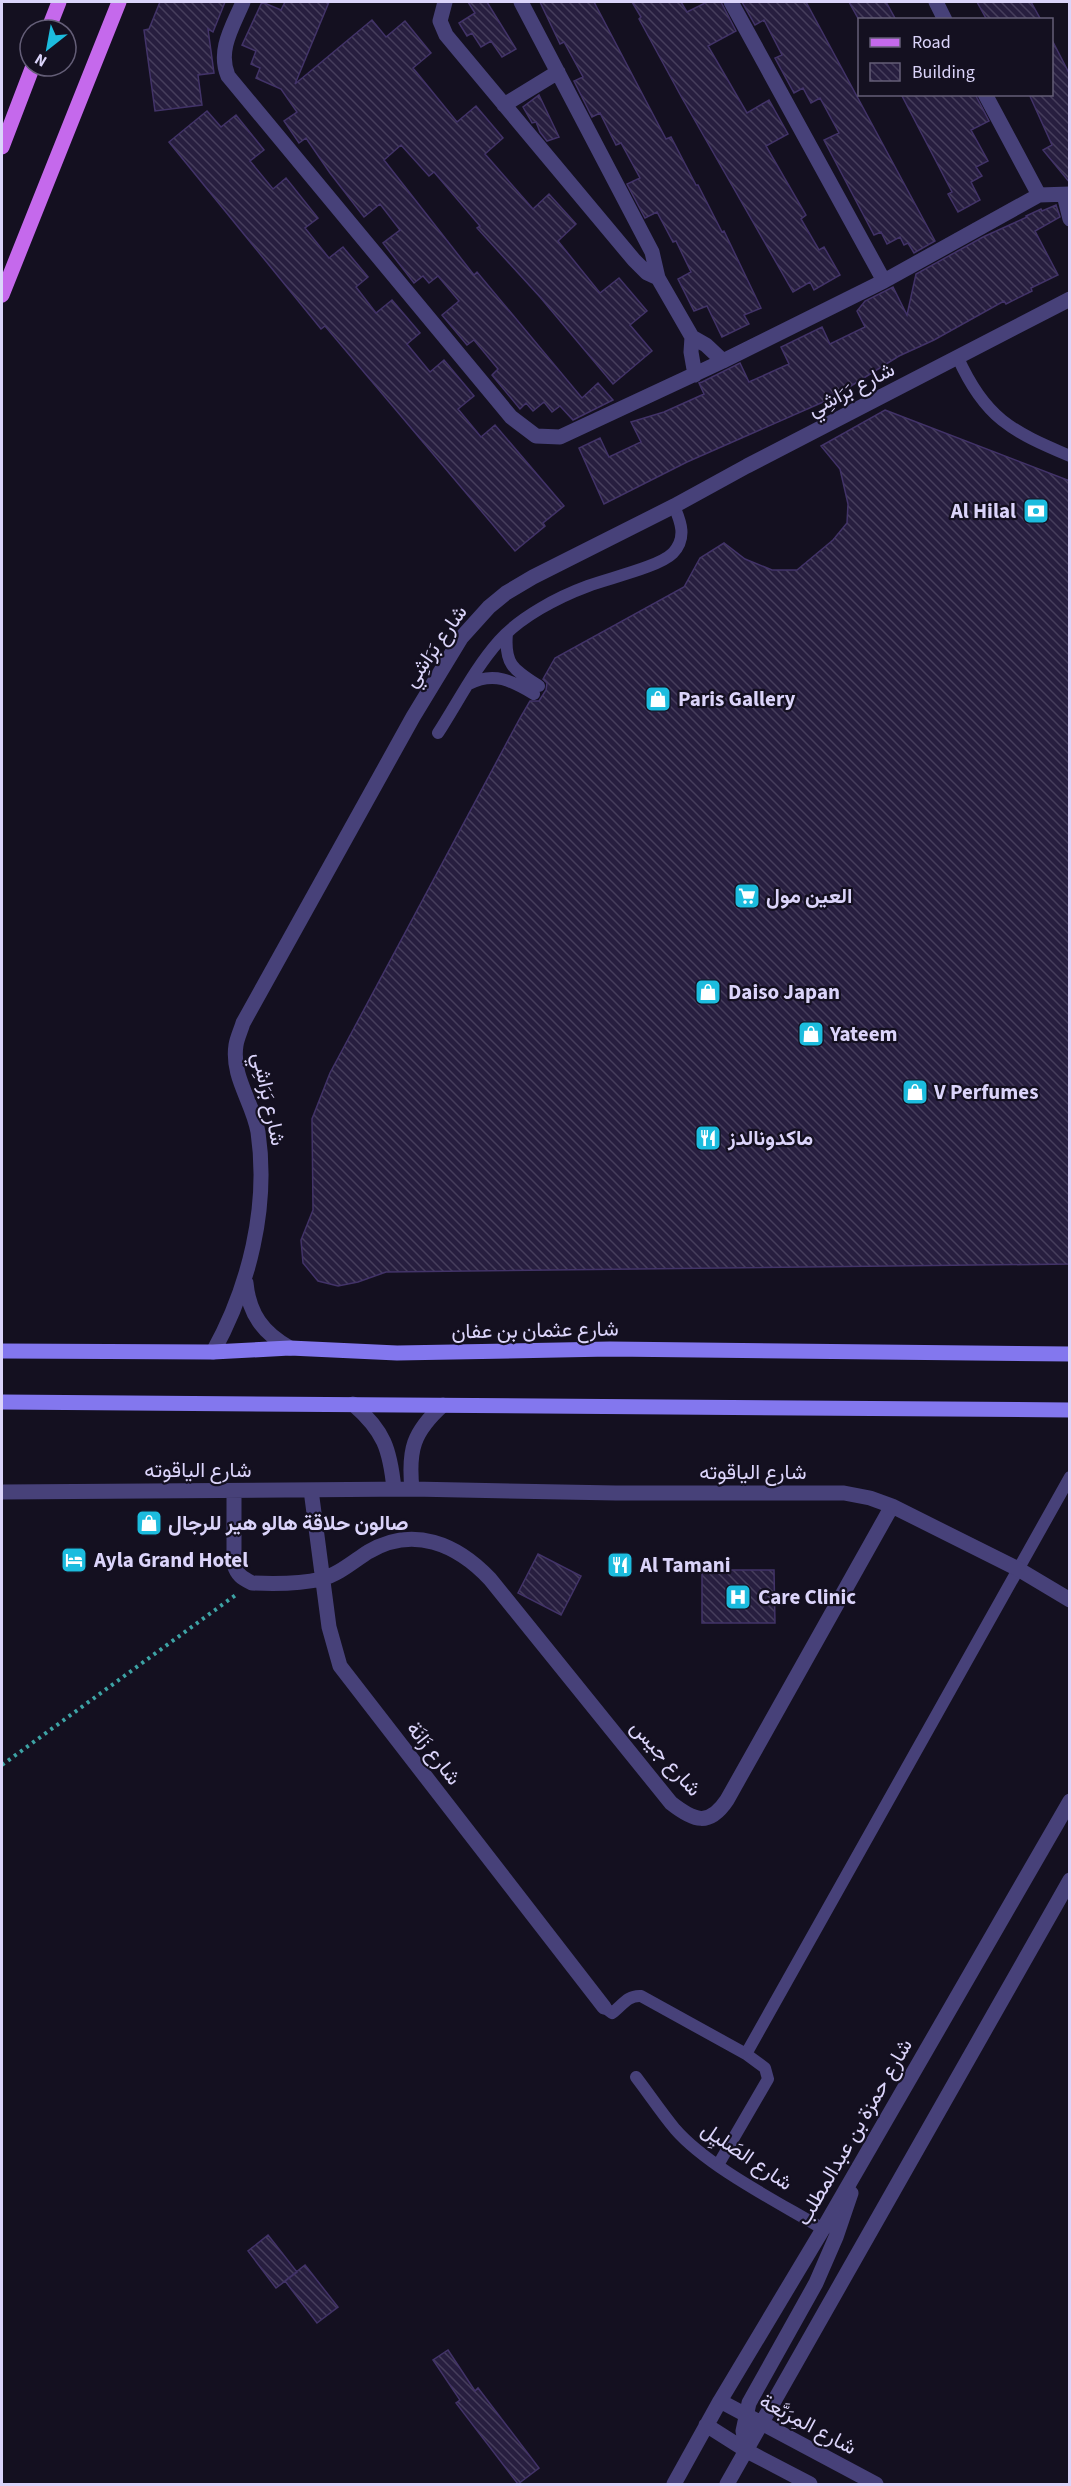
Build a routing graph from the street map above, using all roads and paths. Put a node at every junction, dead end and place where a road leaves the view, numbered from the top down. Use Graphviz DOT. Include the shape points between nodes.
graph roads {
  1 [pos="59,2"];
  2 [pos="119,2"];
  3 [pos="243,2"];
  4 [pos="445,2"];
  5 [pos="521,2"];
  6 [pos="731,2"];
  7 [pos="936,2"];
  8 [pos="53,18"];
  9 [pos="944,18"];
  10 [pos="558,72"];
  11 [pos="28,78"];
  12 [pos="986,96"];
  13 [pos="504,105"];
  14 [pos="2,147"];
  15 [pos="1067,194"];
  16 [pos="1039,195"];
  17 [pos="1070,219"];
  18 [pos="658,278"];
  19 [pos="884,281"];
  20 [pos="2,295"];
  21 [pos="1070,300"];
  22 [pos="692,337"];
  23 [pos="958,358"];
  24 [pos="723,361"];
  25 [pos="695,375"];
  26 [pos="1070,456"];
  27 [pos="674,506"];
  28 [pos="507,633"];
  29 [pos="469,684"];
  30 [pos="438,733"];
  31 [pos="246,1280"];
  32 [pos="290,1348"];
  33 [pos="2,1351"];
  34 [pos="213,1352"];
  35 [pos="1070,1354"];
  36 [pos="2,1402"];
  37 [pos="353,1404"];
  38 [pos="443,1405"];
  39 [pos="1070,1410"];
  40 [pos="1070,1477"];
  41 [pos="394,1489"];
  42 [pos="412,1489"];
  43 [pos="311,1490"];
  44 [pos="234,1491"];
  45 [pos="2,1492"];
  46 [pos="892,1506"];
  47 [pos="1018,1569"];
  48 [pos="322,1579"];
  49 [pos="252,1583"];
  50 [pos="1070,1600"];
  51 [pos="2,1765"];
  52 [pos="1070,1801"];
  53 [pos="1070,1880"];
  54 [pos="604,2007"];
  55 [pos="746,2054"];
  56 [pos="636,2077"];
  57 [pos="863,2159"];
  58 [pos="718,2165"];
  59 [pos="823,2229"];
  60 [pos="720,2401"];
  61 [pos="745,2414"];
  62 [pos="764,2424"];
  63 [pos="706,2425"];
  64 [pos="747,2451"];
  65 [pos="674,2484"];
  66 [pos="727,2484"];
  67 [pos="810,2484"];
  68 [pos="876,2484"];
  1 -- 8 [label="main road"];
  2 -- 20 [label="main road"];
  3 -- 25 [label="street" via="224,49 228,76 511,417 536,436 560,437"];
  4 -- 13 [label="street" via="440,21 446,35"];
  5 -- 10 [label="street"];
  6 -- 19 [label="street"];
  7 -- 9 [label="street"];
  10 -- 13 [label="street"];
  10 -- 18 [label="street" via="652,252"];
  11 -- 14 [label="main road"];
  12 -- 16 [label="street"];
  13 -- 18 [label="street" via="634,260"];
  15 -- 16 [label="street"];
  15 -- 17 [label="street"];
  16 -- 19 [label="street"];
  18 -- 22 [label="street"];
  19 -- 24 [label="street"];
  21 -- 23 [label="street, شارع بَرَاشِي"];
  22 -- 24 [label="street"];
  22 -- 25 [label="street"];
  23 -- 26 [label="lane" via="971,386 989,409 1030,440"];
  23 -- 27 [label="street, شارع بَرَاشِي"];
  24 -- 25 [label="street"];
  27 -- 28 [label="lane" via="682,526 680,542 668,557 561,598"];
  27 -- 31 [label="street, شارع بَرَاشِي" via="533,577 506,593 475,621 413,717 276,962 243,1023 236,1045 236,1066 252,1108 260,1150 260,1203"];
  28 -- 29 [label="lane"];
  28 -- 29 [label="lane" via="510,665 536,690 502,678 485,677"];
  29 -- 30 [label="lane"];
  31 -- 32 [label="street, شارع بَرَاشِي" via="247,1297 262,1328"];
  31 -- 34 [label="street, شارع بَرَاشِي"];
  32 -- 34 [label="main road, شارع عثمان بن عفان"];
  32 -- 35 [label="main road, شارع عثمان بن عفان" via="397,1353 610,1349"];
  33 -- 34 [label="main road, شارع عثمان بن عفان"];
  36 -- 37 [label="main road"];
  37 -- 38 [label="main road"];
  37 -- 41 [label="street" via="382,1435 389,1452"];
  38 -- 39 [label="main road"];
  38 -- 42 [label="street" via="416,1435 410,1455"];
  40 -- 47 [label="lane"];
  41 -- 42 [label="street, شارع الياقوته"];
  41 -- 43 [label="street, شارع الياقوته"];
  42 -- 46 [label="street, شارع الياقوته" via="844,1492"];
  43 -- 44 [label="street, شارع الياقوته"];
  43 -- 48 [label="street, شارع زَانَة"];
  44 -- 45 [label="street, شارع الياقوته"];
  44 -- 49 [label="street" via="234,1564 242,1578"];
  46 -- 47 [label="street, شارع الياقوته"];
  46 -- 48 [label="street, شارع جيس" via="727,1800 713,1816 702,1819 671,1803 490,1580 461,1553 419,1538 394,1540"];
  47 -- 50 [label="street, شارع الياقوته"];
  47 -- 55 [label="lane"];
  48 -- 49 [label="street"];
  48 -- 54 [label="street, شارع زَانَة" via="340,1666"];
  49 -- 51 [label="path"];
  52 -- 57 [label="street, شارع حمزة بن عبدالمطلب"];
  53 -- 62 [label="street"];
  54 -- 55 [label="lane" via="612,2013 627,1999 641,1996"];
  55 -- 58 [label="lane" via="765,2068 768,2079"];
  56 -- 58 [label="lane, شارع الصَليِل" via="675,2129"];
  57 -- 59 [label="street, شارع حمزة بن عبدالمطلب"];
  57 -- 61 [label="street" via="816,2283"];
  58 -- 59 [label="lane, شارع الصَليِل"];
  59 -- 60 [label="street, شارع حمزة بن عبدالمطلب"];
  60 -- 61 [label="street, شارع المِرَبَّعة"];
  60 -- 63 [label="street, شارع حمزة بن عبدالمطلب"];
  61 -- 62 [label="street, شارع المِرَبَّعة"];
  61 -- 64 [label="street"];
  62 -- 64 [label="street"];
  62 -- 68 [label="street, شارع المِرَبَّعة"];
  63 -- 64 [label="street"];
  63 -- 65 [label="street, شارع حمزة بن عبدالمطلب"];
  64 -- 66 [label="street"];
  64 -- 67 [label="street"];
}
